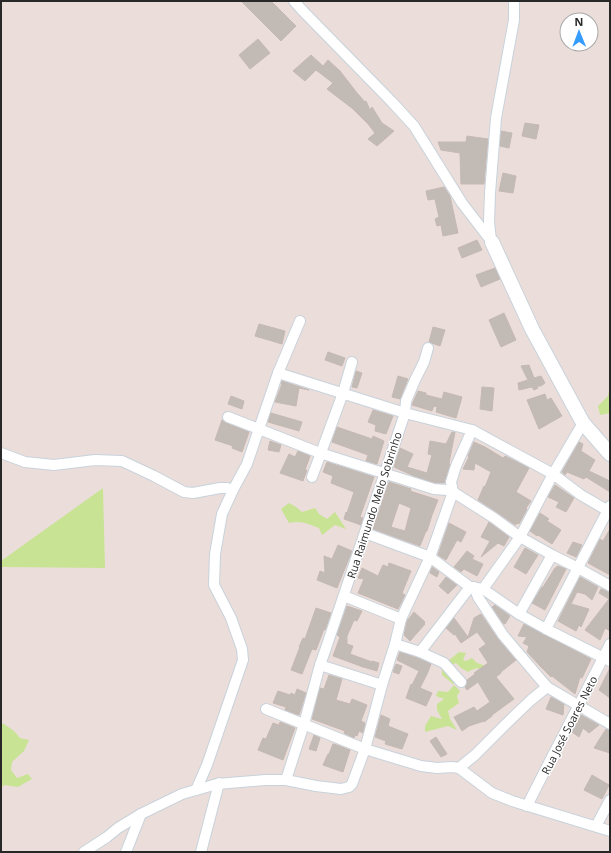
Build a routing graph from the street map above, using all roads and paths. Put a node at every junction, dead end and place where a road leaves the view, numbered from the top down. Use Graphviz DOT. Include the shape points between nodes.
graph roads {
  1 [pos="294,1"];
  2 [pos="514,1"];
  3 [pos="492,242"];
  4 [pos="300,321"];
  5 [pos="428,348"];
  6 [pos="352,362"];
  7 [pos="278,373"];
  8 [pos="343,393"];
  9 [pos="405,413"];
  10 [pos="228,417"];
  11 [pos="583,423"];
  12 [pos="258,429"];
  13 [pos="472,430"];
  14 [pos="1,453"];
  15 [pos="320,453"];
  16 [pos="610,454"];
  17 [pos="384,473"];
  18 [pos="553,474"];
  19 [pos="312,477"];
  20 [pos="232,490"];
  21 [pos="453,492"];
  22 [pos="609,509"];
  23 [pos="365,534"];
  24 [pos="520,538"];
  25 [pos="552,555"];
  26 [pos="430,557"];
  27 [pos="578,568"];
  28 [pos="610,586"];
  29 [pos="476,588"];
  30 [pos="344,596"];
  31 [pos="519,614"];
  32 [pos="401,619"];
  33 [pos="546,629"];
  34 [pos="395,644"];
  35 [pos="610,644"];
  36 [pos="420,652"];
  37 [pos="607,659"];
  38 [pos="320,665"];
  39 [pos="461,682"];
  40 [pos="382,685"];
  41 [pos="547,688"];
  42 [pos="579,706"];
  43 [pos="266,709"];
  44 [pos="304,724"];
  45 [pos="610,724"];
  46 [pos="365,749"];
  47 [pos="459,768"];
  48 [pos="286,780"];
  49 [pos="219,783"];
  50 [pos="196,790"];
  51 [pos="610,800"];
  52 [pos="527,806"];
  53 [pos="141,814"];
  54 [pos="596,826"];
  55 [pos="610,831"];
  56 [pos="128,850"];
  57 [pos="84,852"];
  58 [pos="201,852"];
  1 -- 3 [label="street" via="414,126 462,203"];
  2 -- 3 [label="street" via="514,20 496,118 489,222"];
  3 -- 11 [label="street" via="532,329"];
  4 -- 7 [label="street"];
  5 -- 9 [label="street, Rua Raimundo Melo Sobrinho" via="406,400"];
  6 -- 8 [label="street"];
  7 -- 8 [label="street"];
  7 -- 12 [label="street"];
  8 -- 9 [label="street"];
  8 -- 15 [label="street"];
  9 -- 13 [label="street"];
  9 -- 17 [label="street, Rua Raimundo Melo Sobrinho"];
  10 -- 12 [label="street"];
  11 -- 16 [label="street"];
  11 -- 18 [label="street"];
  12 -- 15 [label="street"];
  12 -- 20 [label="street" via="247,464"];
  13 -- 18 [label="street"];
  13 -- 21 [label="street" via="451,482"];
  14 -- 20 [label="street" via="25,462 54,465 95,460 122,461 184,492 220,488"];
  15 -- 17 [label="street"];
  15 -- 19 [label="street"];
  17 -- 21 [label="street" via="434,489"];
  17 -- 23 [label="street, Rua Raimundo Melo Sobrinho"];
  18 -- 22 [label="street" via="581,495"];
  18 -- 24 [label="street"];
  20 -- 50 [label="street" via="222,514 215,554 214,585 231,618 242,649 242,660 208,765"];
  21 -- 24 [label="street"];
  21 -- 26 [label="street"];
  22 -- 27 [label="street"];
  23 -- 26 [label="street"];
  23 -- 30 [label="street, Rua Raimundo Melo Sobrinho"];
  24 -- 25 [label="street"];
  24 -- 29 [label="street"];
  25 -- 27 [label="street"];
  25 -- 31 [label="street"];
  26 -- 29 [label="street"];
  26 -- 32 [label="street"];
  27 -- 28 [label="street"];
  27 -- 33 [label="street"];
  29 -- 31 [label="street"];
  29 -- 36 [label="street"];
  29 -- 41 [label="street" via="478,597 503,635"];
  30 -- 32 [label="street"];
  30 -- 38 [label="street, Rua Raimundo Melo Sobrinho"];
  31 -- 33 [label="street"];
  32 -- 34 [label="street"];
  33 -- 37 [label="street"];
  34 -- 36 [label="street"];
  34 -- 40 [label="street"];
  35 -- 37 [label="street, Rua José Soares Neto"];
  36 -- 39 [label="street" via="444,663"];
  37 -- 42 [label="street, Rua José Soares Neto"];
  38 -- 40 [label="street"];
  38 -- 44 [label="street, Rua Raimundo Melo Sobrinho"];
  40 -- 46 [label="street"];
  41 -- 42 [label="street"];
  41 -- 47 [label="street"];
  42 -- 45 [label="street"];
  42 -- 52 [label="street, Rua José Soares Neto"];
  43 -- 44 [label="street"];
  44 -- 46 [label="street"];
  44 -- 48 [label="street, Rua Raimundo Melo Sobrinho"];
  46 -- 47 [label="street" via="421,766"];
  46 -- 48 [label="street" via="349,787 331,788"];
  47 -- 52 [label="street" via="492,793"];
  48 -- 49 [label="street"];
  49 -- 50 [label="street"];
  49 -- 58 [label="street"];
  50 -- 53 [label="street"];
  51 -- 54 [label="street"];
  52 -- 54 [label="street"];
  53 -- 56 [label="street"];
  53 -- 57 [label="street"];
  54 -- 55 [label="street"];
}
